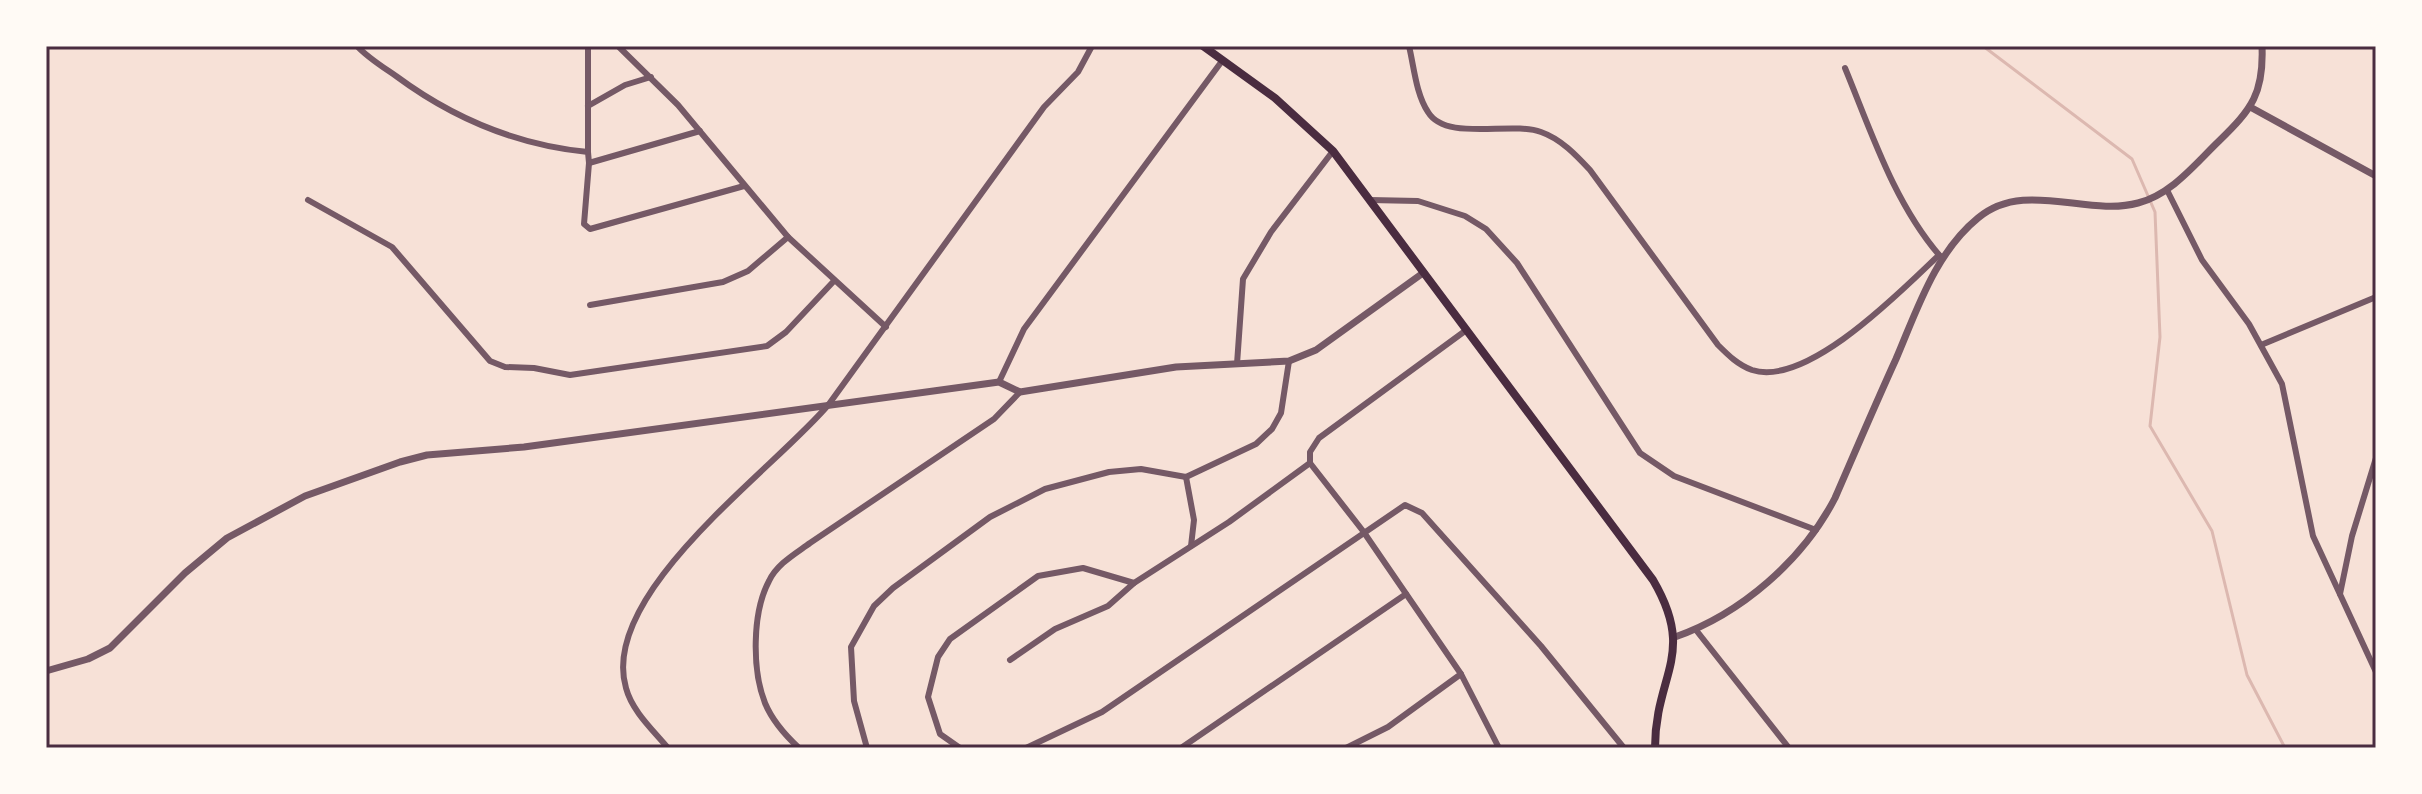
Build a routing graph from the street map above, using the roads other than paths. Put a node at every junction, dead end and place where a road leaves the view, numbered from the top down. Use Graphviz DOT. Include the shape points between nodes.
graph roads {
  1 [pos="357,46"];
  2 [pos="588,46"];
  3 [pos="618,46"];
  4 [pos="1092,46"];
  5 [pos="1203,46"];
  6 [pos="1409,46"];
  7 [pos="2262,46"];
  8 [pos="1222,61"];
  9 [pos="1845,68"];
  10 [pos="651,77"];
  11 [pos="588,106"];
  12 [pos="2252,108"];
  13 [pos="700,131"];
  14 [pos="1333,151"];
  15 [pos="588,152"];
  16 [pos="589,163"];
  17 [pos="2376,176"];
  18 [pos="744,186"];
  19 [pos="2167,190"];
  20 [pos="308,200"];
  21 [pos="1370,200"];
  22 [pos="788,237"];
  23 [pos="1941,256"];
  24 [pos="1423,273"];
  25 [pos="833,282"];
  26 [pos="2376,297"];
  27 [pos="590,305"];
  28 [pos="886,327"];
  29 [pos="1465,331"];
  30 [pos="2261,345"];
  31 [pos="1289,361"];
  32 [pos="1237,364"];
  33 [pos="999,382"];
  34 [pos="1020,392"];
  35 [pos="829,404"];
  36 [pos="2376,458"];
  37 [pos="1310,463"];
  38 [pos="1186,477"];
  39 [pos="1816,530"];
  40 [pos="1363,531"];
  41 [pos="1191,546"];
  42 [pos="1134,583"];
  43 [pos="1406,594"];
  44 [pos="2340,596"];
  45 [pos="1696,630"];
  46 [pos="1675,637"];
  47 [pos="1010,660"];
  48 [pos="46,671"];
  49 [pos="2376,672"];
  50 [pos="1461,674"];
  51 [pos="668,748"];
  52 [pos="799,748"];
  53 [pos="867,748"];
  54 [pos="960,748"];
  55 [pos="1026,748"];
  56 [pos="1181,748"];
  57 [pos="1346,748"];
  58 [pos="1499,748"];
  59 [pos="1624,748"];
  60 [pos="1655,748"];
  61 [pos="1789,748"];
  1 -- 15 [label="street" via="433,102 477,125 502,136"];
  2 -- 11 [label="street"];
  3 -- 10 [label="street"];
  4 -- 28 [label="street" via="1078,72 1044,107"];
  5 -- 8 [label="main road"];
  6 -- 23 [label="street" via="1428,114 1456,128 1540,131 1573,152 1718,345 1754,371 1791,369 1832,347"];
  7 -- 12 [label="street" via="2261,78"];
  8 -- 14 [label="main road" via="1275,98"];
  8 -- 33 [label="street" via="1024,329"];
  9 -- 23 [label="street" via="1913,217"];
  10 -- 11 [label="street"];
  10 -- 13 [label="street"];
  11 -- 15 [label="street"];
  12 -- 17 [label="street"];
  12 -- 19 [label="street"];
  13 -- 16 [label="street"];
  13 -- 18 [label="street"];
  14 -- 21 [label="main road"];
  14 -- 32 [label="street" via="1243,279"];
  15 -- 16 [label="street"];
  16 -- 18 [label="street" via="584,224 590,229"];
  18 -- 22 [label="street"];
  19 -- 23 [label="street" via="2120,206 2045,200 1999,206 1980,216"];
  19 -- 30 [label="street" via="2202,260"];
  20 -- 25 [label="street" via="392,247 490,361 505,367 570,375 767,346"];
  21 -- 24 [label="main road"];
  21 -- 39 [label="street" via="1418,201 1465,216 1486,229 1517,263 1640,453 1674,476"];
  22 -- 25 [label="street"];
  22 -- 27 [label="street" via="748,271 715,285"];
  23 -- 39 [label="street" via="1835,498"];
  24 -- 29 [label="main road"];
  24 -- 31 [label="street" via="1316,350"];
  25 -- 28 [label="street"];
  26 -- 30 [label="street"];
  28 -- 35 [label="street"];
  29 -- 37 [label="street" via="1319,438"];
  29 -- 46 [label="main road" via="1653,580"];
  30 -- 44 [label="street" via="2288,401 2305,511"];
  31 -- 32 [label="street"];
  31 -- 38 [label="street" via="1281,413 1272,429 1256,444"];
  32 -- 34 [label="street" via="1163,368"];
  33 -- 34 [label="street"];
  33 -- 35 [label="street"];
  34 -- 52 [label="street" via="994,419 810,543 769,581 759,622 759,676 765,704"];
  35 -- 48 [label="street" via="524,447 427,455 345,480 227,538 110,648"];
  35 -- 51 [label="street" via="683,552 630,628 622,671 626,691"];
  36 -- 44 [label="street"];
  37 -- 40 [label="street"];
  37 -- 41 [label="street"];
  38 -- 41 [label="street" via="1194,520"];
  38 -- 53 [label="street" via="1141,469 1045,489 990,517 893,588 874,606 851,647 854,701"];
  39 -- 45 [label="street" via="1758,589"];
  40 -- 43 [label="street"];
  40 -- 55 [label="street" via="1102,712"];
  40 -- 59 [label="street" via="1405,505 1422,513"];
  41 -- 42 [label="street"];
  42 -- 47 [label="street" via="1108,606 1055,629"];
  42 -- 54 [label="street" via="1083,568 1038,576 950,639 938,657 928,697 940,734"];
  43 -- 50 [label="street"];
  43 -- 56 [label="street"];
  44 -- 49 [label="street"];
  45 -- 46 [label="street"];
  45 -- 61 [label="street"];
  46 -- 60 [label="main road"];
  50 -- 57 [label="street" via="1388,727"];
  50 -- 58 [label="street"];
}
